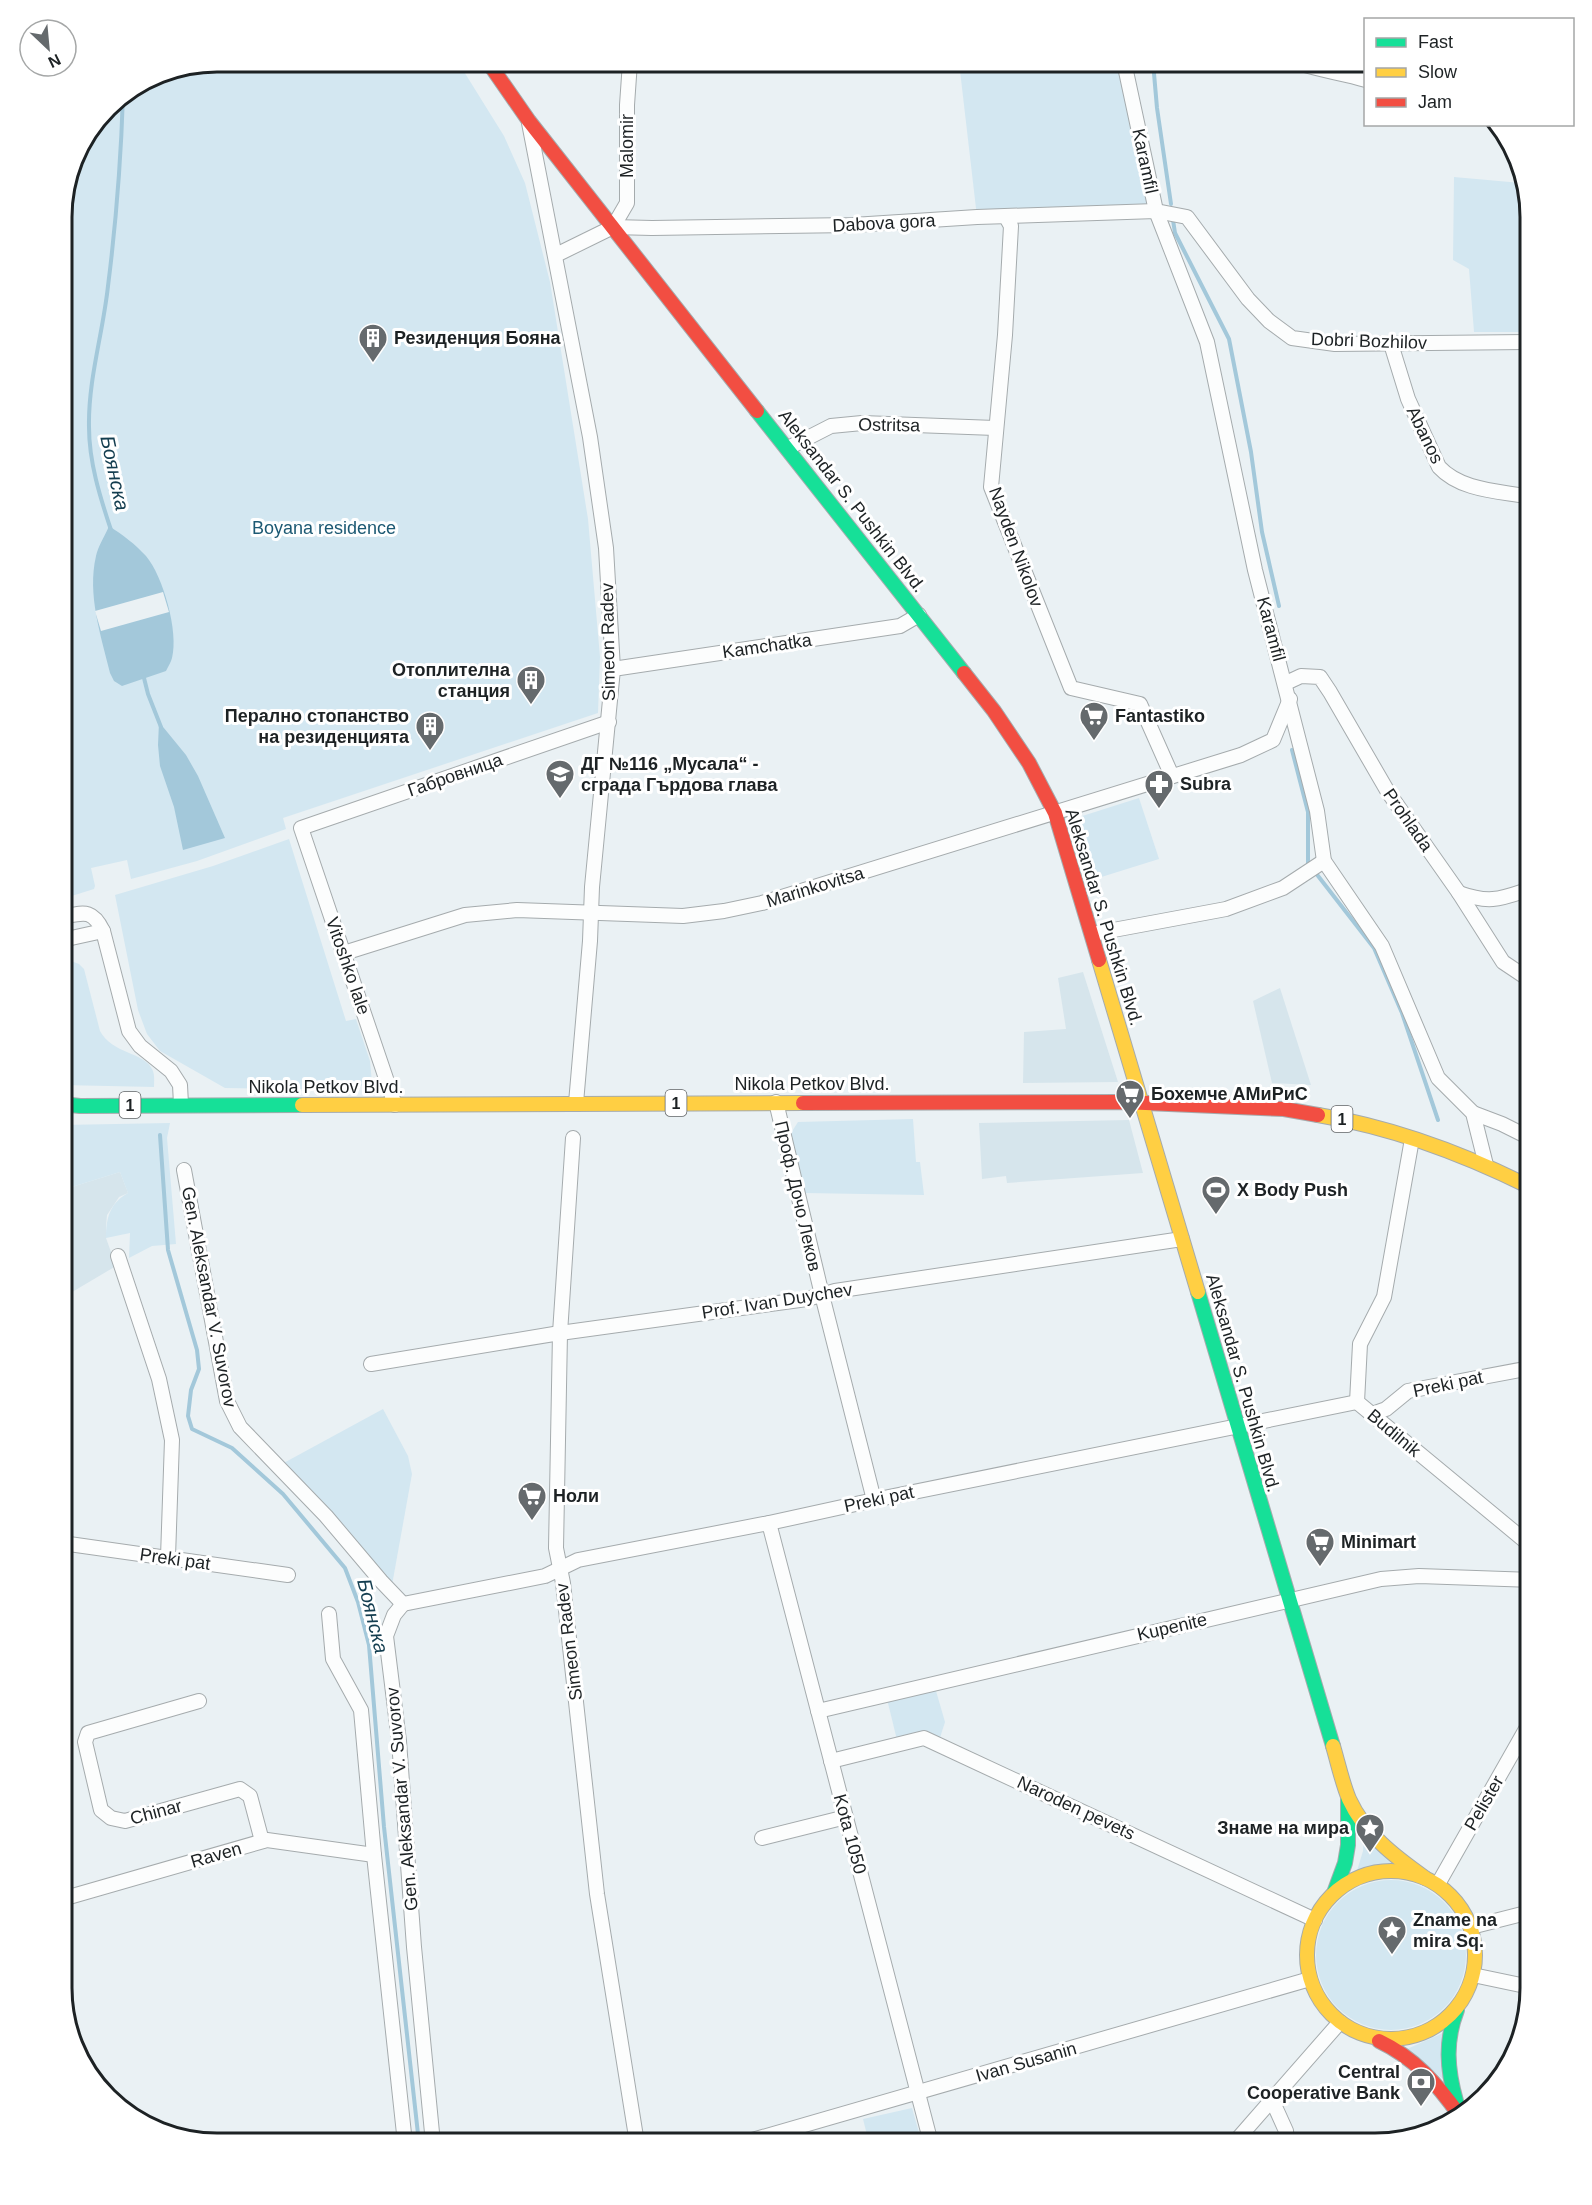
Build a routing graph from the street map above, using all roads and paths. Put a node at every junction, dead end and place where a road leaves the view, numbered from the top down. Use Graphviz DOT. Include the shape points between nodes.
graph roads {
  1 [pos="495,72"];
  2 [pos="630,72"];
  3 [pos="1126,72"];
  4 [pos="1348,72"];
  5 [pos="1364,80"];
  6 [pos="529,121"];
  7 [pos="1155,211"];
  8 [pos="1006,217"];
  9 [pos="613,227"];
  10 [pos="555,255"];
  11 [pos="1520,342"];
  12 [pos="1391,344"];
  13 [pos="995,428"];
  14 [pos="788,448"];
  15 [pos="1520,495"];
  16 [pos="919,615"];
  17 [pos="613,669"];
  18 [pos="1286,683"];
  19 [pos="1290,699"];
  20 [pos="609,722"];
  21 [pos="1297,732"];
  22 [pos="1273,740"];
  23 [pos="1172,776"];
  24 [pos="1055,813"];
  25 [pos="301,828"];
  26 [pos="1324,861"];
  27 [pos="1520,892"];
  28 [pos="1459,893"];
  29 [pos="591,914"];
  30 [pos="72,915"];
  31 [pos="103,931"];
  32 [pos="1092,934"];
  33 [pos="72,938"];
  34 [pos="344,953"];
  35 [pos="1520,974"];
  36 [pos="776,1102"];
  37 [pos="1141,1102"];
  38 [pos="576,1103"];
  39 [pos="181,1104"];
  40 [pos="72,1105"];
  41 [pos="395,1105"];
  42 [pos="80,1106"];
  43 [pos="72,1108"];
  44 [pos="1473,1113"];
  45 [pos="1520,1133"];
  46 [pos="573,1138"];
  47 [pos="1412,1139"];
  48 [pos="1486,1165"];
  49 [pos="184,1170"];
  50 [pos="1520,1182"];
  51 [pos="1182,1239"];
  52 [pos="118,1256"];
  53 [pos="822,1295"];
  54 [pos="560,1333"];
  55 [pos="371,1364"];
  56 [pos="1520,1370"];
  57 [pos="1357,1402"];
  58 [pos="1372,1414"];
  59 [pos="1236,1426"];
  60 [pos="874,1500"];
  61 [pos="769,1523"];
  62 [pos="1520,1537"];
  63 [pos="72,1544"];
  64 [pos="168,1557"];
  65 [pos="560,1568"];
  66 [pos="288,1575"];
  67 [pos="1520,1580"];
  68 [pos="1289,1600"];
  69 [pos="403,1604"];
  70 [pos="329,1614"];
  71 [pos="199,1701"];
  72 [pos="818,1711"];
  73 [pos="1520,1738"];
  74 [pos="831,1761"];
  75 [pos="1348,1797"];
  76 [pos="846,1817"];
  77 [pos="762,1838"];
  78 [pos="262,1841"];
  79 [pos="374,1855"];
  80 [pos="1431,1881"];
  81 [pos="1334,1893"];
  82 [pos="72,1896"];
  83 [pos="1520,1915"];
  84 [pos="1315,1920"];
  85 [pos="1471,1927"];
  86 [pos="1473,1976"];
  87 [pos="1310,1979"];
  88 [pos="1520,1985"];
  89 [pos="1458,2007"];
  90 [pos="1340,2022"];
  91 [pos="1371,2037"];
  92 [pos="917,2094"];
  93 [pos="1272,2100"];
  94 [pos="1458,2107"];
  95 [pos="1455,2109"];
  96 [pos="404,2133"];
  97 [pos="432,2133"];
  98 [pos="635,2133"];
  99 [pos="778,2133"];
  100 [pos="929,2133"];
  101 [pos="1244,2133"];
  102 [pos="1286,2133"];
  1 -- 6 [label="main road, Aleksandar S. Pushkin Blvd."];
  2 -- 9 [label="street, Malomir" via="627,203"];
  3 -- 7 [label="street, Karamfil"];
  4 -- 5 [label="street"];
  6 -- 9 [label="main road, Aleksandar S. Pushkin Blvd."];
  6 -- 10 [label="street, Simeon Radev"];
  7 -- 8 [label="street, Dabova gora"];
  7 -- 12 [label="street, Dobri Bozhilov" via="1187,217 1248,300 1292,338 1335,344"];
  7 -- 18 [label="street, Karamfil" via="1206,342 1255,570"];
  8 -- 9 [label="street, Dabova gora" via="853,225"];
  8 -- 13 [label="street, Nayden Nikolov" via="1011,226"];
  9 -- 10 [label="street"];
  9 -- 14 [label="main road, Aleksandar S. Pushkin Blvd."];
  10 -- 17 [label="street, Simeon Radev" via="590,437 606,548"];
  11 -- 12 [label="street, Dobri Bozhilov"];
  12 -- 15 [label="street, Abanos" via="1408,399 1439,467 1447,476 1470,485"];
  13 -- 14 [label="street, Ostritsa" via="862,423 831,426"];
  13 -- 23 [label="street, Nayden Nikolov" via="991,487 1071,688 1140,704"];
  14 -- 16 [label="main road, Aleksandar S. Pushkin Blvd."];
  16 -- 17 [label="street, Kamchatka" via="900,626"];
  16 -- 24 [label="main road, Aleksandar S. Pushkin Blvd." via="994,711 1029,763"];
  17 -- 20 [label="street, Simeon Radev"];
  18 -- 19 [label="street, Karamfil"];
  18 -- 28 [label="street, Prohlada" via="1301,676 1320,677 1388,792"];
  19 -- 21 [label="street, Karamfil"];
  19 -- 22 [label="street"];
  20 -- 25 [label="street, Габровница"];
  20 -- 29 [label="street, Simeon Radev"];
  21 -- 22 [label="street, Marinkovitsa"];
  21 -- 26 [label="street, Karamfil" via="1317,811"];
  22 -- 23 [label="street, Marinkovitsa" via="1241,756"];
  23 -- 24 [label="street, Marinkovitsa"];
  24 -- 29 [label="street, Marinkovitsa" via="762,903 682,916"];
  24 -- 32 [label="main road, Aleksandar S. Pushkin Blvd."];
  25 -- 34 [label="street, Vitoshko lale"];
  26 -- 32 [label="street" via="1283,888 1226,909"];
  26 -- 44 [label="street, Karamfil" via="1382,946 1438,1078"];
  27 -- 28 [label="street" via="1492,900"];
  28 -- 35 [label="street, Prohlada" via="1503,962"];
  29 -- 34 [label="street, Marinkovitsa" via="517,910 465,915"];
  29 -- 38 [label="street, Simeon Radev"];
  30 -- 31 [label="street" via="91,914"];
  31 -- 33 [label="street"];
  31 -- 39 [label="street" via="129,1031 140,1046 171,1071 180,1085"];
  32 -- 37 [label="main road, Aleksandar S. Pushkin Blvd."];
  34 -- 41 [label="street, Vitoshko lale"];
  36 -- 37 [label="main road, Nikola Petkov Blvd. / 1"];
  36 -- 38 [label="main road, Nikola Petkov Blvd. / 1"];
  36 -- 53 [label="street, Проф. Дочо Леков"];
  37 -- 47 [label="main road, Nikola Petkov Blvd. / 1" via="1284,1109 1349,1120"];
  37 -- 51 [label="main road, Aleksandar S. Pushkin Blvd."];
  38 -- 41 [label="main road, Nikola Petkov Blvd. / 1"];
  39 -- 41 [label="main road, Nikola Petkov Blvd. / 1"];
  39 -- 42 [label="main road, Nikola Petkov Blvd. / 1"];
  40 -- 42 [label="main road, Nikola Petkov Blvd. / 1"];
  42 -- 43 [label="main road, Nikola Petkov Blvd. / 1"];
  44 -- 45 [label="street"];
  44 -- 48 [label="street"];
  46 -- 54 [label="street, Simeon Radev"];
  47 -- 48 [label="main road, Nikola Petkov Blvd. / 1"];
  47 -- 57 [label="street, Budilnik" via="1384,1296 1359,1344"];
  48 -- 50 [label="main road, Nikola Petkov Blvd. / 1"];
  49 -- 69 [label="street, Gen. Aleksandar V. Suvorov" via="232,1415"];
  51 -- 53 [label="street, Prof. Ivan Duychev"];
  51 -- 59 [label="main road, Aleksandar S. Pushkin Blvd."];
  52 -- 64 [label="street" via="159,1379 172,1440"];
  53 -- 54 [label="street, Prof. Ivan Duychev"];
  53 -- 60 [label="street, Проф. Дочо Леков"];
  54 -- 55 [label="street, Prof. Ivan Duychev"];
  54 -- 65 [label="street, Simeon Radev" via="556,1548"];
  56 -- 58 [label="street, Preki pat" via="1408,1391 1386,1409"];
  57 -- 58 [label="street, Budilnik"];
  57 -- 59 [label="street, Preki pat"];
  58 -- 62 [label="street, Budilnik"];
  59 -- 60 [label="street, Preki pat"];
  59 -- 68 [label="main road, Aleksandar S. Pushkin Blvd."];
  60 -- 61 [label="street, Preki pat"];
  61 -- 65 [label="street, Preki pat" via="578,1560"];
  61 -- 72 [label="street, Kota 1050"];
  63 -- 64 [label="street, Preki pat"];
  64 -- 66 [label="street, Preki pat"];
  65 -- 69 [label="street, Preki pat" via="545,1576"];
  65 -- 98 [label="street, Simeon Radev" via="597,1894"];
  67 -- 68 [label="street, Kupenite" via="1419,1576 1381,1579"];
  68 -- 72 [label="street, Kupenite"];
  68 -- 75 [label="main road, Aleksandar S. Pushkin Blvd."];
  69 -- 97 [label="street, Gen. Aleksandar V. Suvorov" via="386,1636 399,1742"];
  70 -- 79 [label="street, Gen. Aleksandar V. Suvorov" via="333,1659 361,1710"];
  71 -- 78 [label="street, Chinar" via="88,1733 85,1742 101,1810 111,1818 125,1821 240,1789 250,1796"];
  72 -- 74 [label="street, Kota 1050"];
  73 -- 80 [label="street, Pelister"];
  74 -- 76 [label="street, Kota 1050"];
  74 -- 84 [label="street, Naroden pevets" via="924,1738"];
  75 -- 80 [label="main road, Aleksandar S. Pushkin Blvd." via="1363,1825 1382,1845"];
  75 -- 81 [label="main road, Aleksandar S. Pushkin Blvd." via="1348,1845"];
  76 -- 77 [label="street"];
  76 -- 92 [label="street, Kota 1050"];
  78 -- 79 [label="street, Raven"];
  78 -- 82 [label="street, Raven"];
  79 -- 96 [label="street, Gen. Aleksandar V. Suvorov"];
  80 -- 81 [label="main road" via="1399,1871 1375,1872"];
  80 -- 85 [label="main road" via="1458,1903"];
  81 -- 84 [label="main road"];
  83 -- 85 [label="street"];
  84 -- 87 [label="main road" via="1307,1955"];
  85 -- 86 [label="main road" via="1476,1951"];
  86 -- 88 [label="street"];
  86 -- 89 [label="main road"];
  87 -- 90 [label="main road" via="1322,2003"];
  87 -- 92 [label="street, Ivan Susanin"];
  89 -- 91 [label="main road" via="1442,2023 1422,2034 1396,2039"];
  89 -- 94 [label="main road" via="1450,2025 1447,2054"];
  90 -- 91 [label="main road"];
  90 -- 93 [label="street"];
  91 -- 95 [label="main road" via="1419,2064"];
  92 -- 99 [label="street, Ivan Susanin"];
  92 -- 100 [label="street, Kota 1050"];
  93 -- 101 [label="street"];
  93 -- 102 [label="street"];
}
